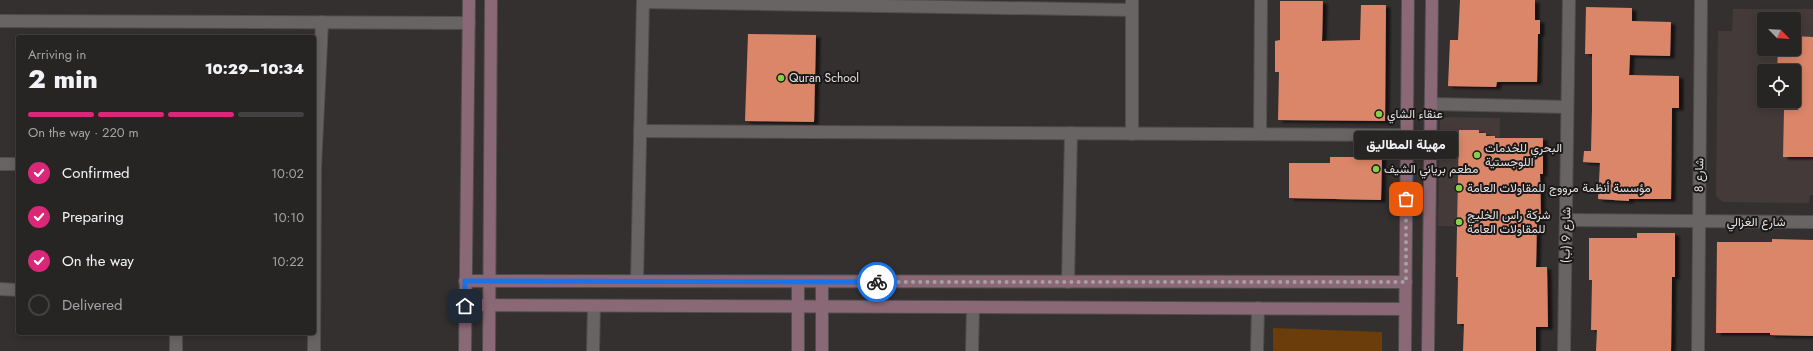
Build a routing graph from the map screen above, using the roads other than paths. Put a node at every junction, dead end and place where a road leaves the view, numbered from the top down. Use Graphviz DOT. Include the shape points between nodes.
graph roads {
  1 [pos="469,0"];
  2 [pos="491,0"];
  3 [pos="1261,0"];
  4 [pos="1408,0"];
  5 [pos="1432,0"];
  6 [pos="1568,0"];
  7 [pos="1701,0"];
  8 [pos="643,1"];
  9 [pos="766,2"];
  10 [pos="884,3"];
  11 [pos="1132,5"];
  12 [pos="0,21"];
  13 [pos="322,22"];
  14 [pos="468,23"];
  15 [pos="1431,104"];
  16 [pos="1567,107"];
  17 [pos="640,131"];
  18 [pos="1071,133"];
  19 [pos="1132,134"];
  20 [pos="1260,134"];
  21 [pos="1407,135"];
  22 [pos="316,146"];
  23 [pos="0,164"];
  24 [pos="16,164"];
  25 [pos="1566,220"];
  26 [pos="1699,221"];
  27 [pos="1813,222"];
  28 [pos="465,281"];
  29 [pos="489,281"];
  30 [pos="637,282"];
  31 [pos="798,282"];
  32 [pos="822,282"];
  33 [pos="1068,282"];
  34 [pos="1406,282"];
  35 [pos="0,289"];
  36 [pos="16,290"];
  37 [pos="465,306"];
  38 [pos="489,306"];
  39 [pos="594,306"];
  40 [pos="798,306"];
  41 [pos="822,307"];
  42 [pos="973,307"];
  43 [pos="1258,308"];
  44 [pos="1405,309"];
  45 [pos="176,335"];
  46 [pos="314,335"];
  47 [pos="176,351"];
  48 [pos="314,351"];
  49 [pos="465,351"];
  50 [pos="489,351"];
  51 [pos="593,351"];
  52 [pos="798,351"];
  53 [pos="822,351"];
  54 [pos="972,351"];
  55 [pos="1257,351"];
  56 [pos="1405,351"];
  57 [pos="1428,351"];
  58 [pos="1564,351"];
  59 [pos="1698,351"];
  1 -- 14 [label="main road"];
  2 -- 29 [label="main road"];
  3 -- 20 [label="street"];
  4 -- 21 [label="main road"];
  5 -- 15 [label="main road"];
  6 -- 16 [label="street, شارع 9 (ب)"];
  7 -- 26 [label="street, شارع 8"];
  8 -- 9 [label="street"];
  8 -- 17 [label="street"];
  9 -- 10 [label="street"];
  10 -- 11 [label="street"];
  11 -- 19 [label="street"];
  12 -- 13 [label="street"];
  13 -- 14 [label="street"];
  13 -- 22 [label="street"];
  14 -- 28 [label="main road"];
  15 -- 16 [label="street"];
  15 -- 57 [label="main road"];
  16 -- 25 [label="street, شارع 9 (ب)"];
  17 -- 18 [label="street"];
  17 -- 30 [label="street"];
  18 -- 19 [label="street"];
  18 -- 33 [label="street"];
  19 -- 20 [label="street"];
  20 -- 21 [label="street"];
  21 -- 34 [label="main road"];
  23 -- 24 [label="street"];
  25 -- 26 [label="street, شارع الغزالي"];
  25 -- 58 [label="street, شارع 9 (ب)"];
  26 -- 27 [label="street, شارع الغزالي"];
  26 -- 59 [label="street, شارع 8"];
  28 -- 29 [label="main road"];
  28 -- 37 [label="main road"];
  29 -- 30 [label="main road"];
  29 -- 38 [label="main road"];
  30 -- 31 [label="main road"];
  31 -- 32 [label="main road"];
  31 -- 40 [label="main road"];
  32 -- 33 [label="main road"];
  32 -- 41 [label="main road"];
  33 -- 34 [label="main road"];
  34 -- 44 [label="main road"];
  35 -- 36 [label="street"];
  37 -- 38 [label="main road"];
  37 -- 49 [label="main road"];
  38 -- 39 [label="main road"];
  38 -- 50 [label="main road"];
  39 -- 40 [label="main road"];
  39 -- 51 [label="street"];
  40 -- 41 [label="main road"];
  40 -- 52 [label="main road"];
  41 -- 42 [label="main road"];
  41 -- 53 [label="main road"];
  42 -- 43 [label="main road"];
  42 -- 54 [label="street"];
  43 -- 44 [label="main road"];
  43 -- 55 [label="street"];
  44 -- 56 [label="main road"];
  45 -- 47 [label="street"];
  46 -- 48 [label="street"];
}
